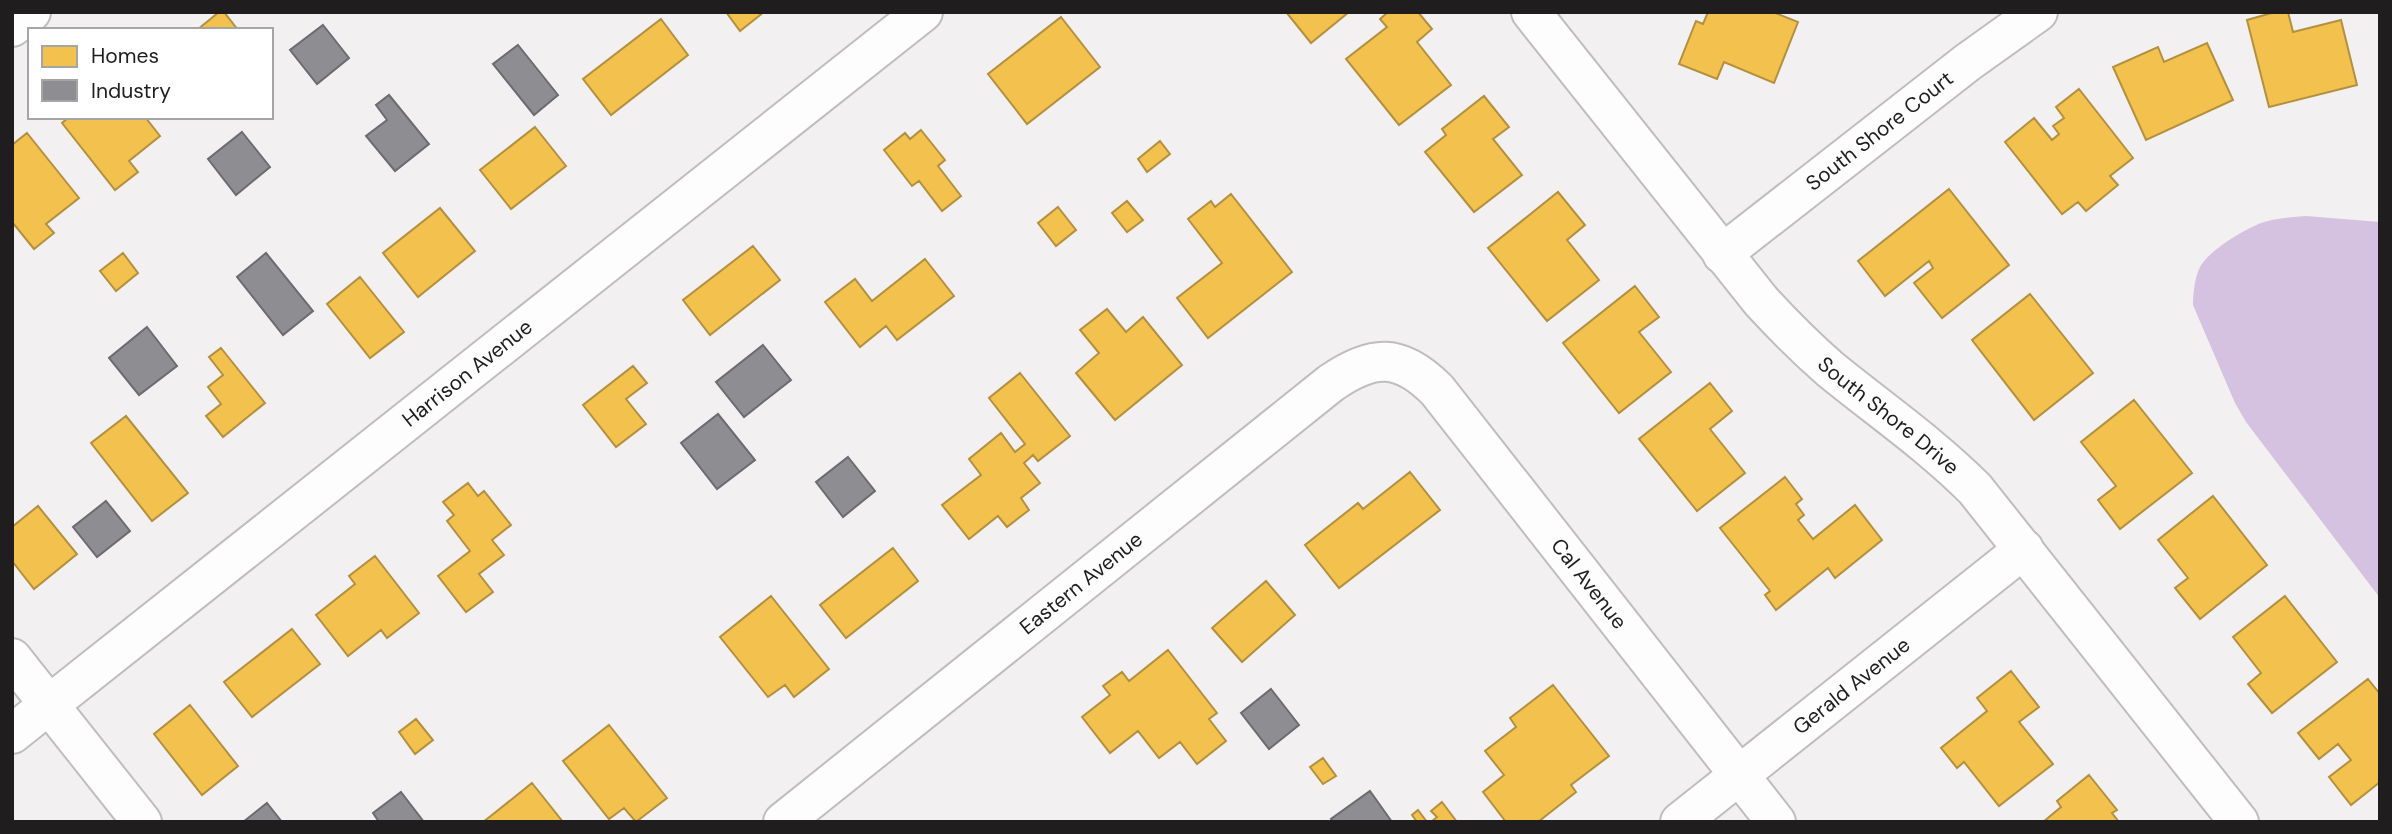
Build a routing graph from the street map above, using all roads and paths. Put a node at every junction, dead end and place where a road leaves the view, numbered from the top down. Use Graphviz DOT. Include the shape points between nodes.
graph roads {
  1 [pos="31,12"];
  2 [pos="923,12"];
  3 [pos="1531,12"];
  4 [pos="2038,12"];
  5 [pos="12,27"];
  6 [pos="1723,254"];
  7 [pos="1387,360"];
  8 [pos="2024,549"];
  9 [pos="12,658"];
  10 [pos="49,705"];
  11 [pos="12,734"];
  12 [pos="1739,775"];
  13 [pos="142,822"];
  14 [pos="783,822"];
  15 [pos="1680,822"];
  16 [pos="1776,822"];
  17 [pos="2239,822"];
  1 -- 5 [label="street"];
  2 -- 10 [label="street, Harrison Avenue"];
  3 -- 6 [label="street, South Shore Drive"];
  4 -- 6 [label="street, South Shore Court"];
  6 -- 8 [label="street, South Shore Drive" via="1794,337 1944,458"];
  7 -- 12 [label="street, Cal Avenue" via="1407,366 1437,390"];
  7 -- 14 [label="street, Eastern Avenue" via="1368,362 1331,383"];
  8 -- 12 [label="street, Gerald Avenue"];
  8 -- 17 [label="street, South Shore Drive"];
  9 -- 10 [label="street"];
  10 -- 11 [label="street, Harrison Avenue"];
  10 -- 13 [label="street"];
  12 -- 15 [label="street, Gerald Avenue"];
  12 -- 16 [label="street, Cal Avenue"];
}
